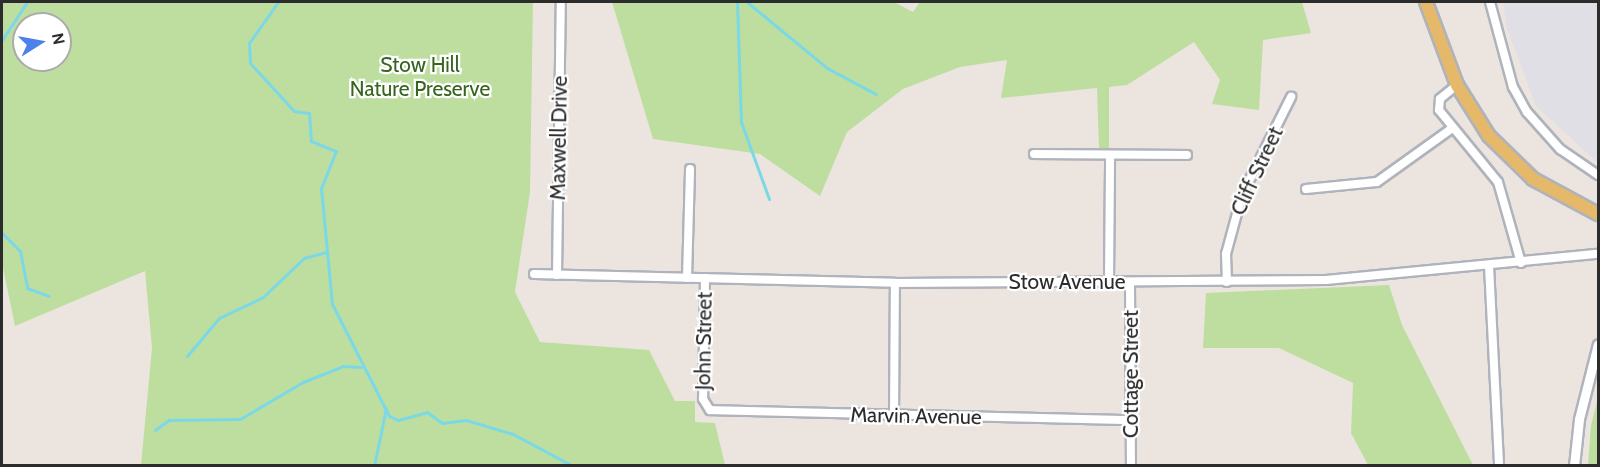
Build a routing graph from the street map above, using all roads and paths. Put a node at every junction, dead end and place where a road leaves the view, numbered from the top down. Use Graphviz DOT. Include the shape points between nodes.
graph roads {
  1 [pos="561,2"];
  2 [pos="1426,2"];
  3 [pos="1490,2"];
  4 [pos="1457,86"];
  5 [pos="1291,97"];
  6 [pos="1451,129"];
  7 [pos="1034,154"];
  8 [pos="1110,154"];
  9 [pos="1187,155"];
  10 [pos="690,169"];
  11 [pos="1599,175"];
  12 [pos="1306,189"];
  13 [pos="1599,214"];
  14 [pos="1599,254"];
  15 [pos="1521,263"];
  16 [pos="1489,266"];
  17 [pos="534,274"];
  18 [pos="557,275"];
  19 [pos="687,278"];
  20 [pos="705,278"];
  21 [pos="1109,282"];
  22 [pos="1130,282"];
  23 [pos="1227,282"];
  24 [pos="895,283"];
  25 [pos="1599,344"];
  26 [pos="704,404"];
  27 [pos="894,416"];
  28 [pos="1130,420"];
  29 [pos="1131,465"];
  30 [pos="1499,465"];
  31 [pos="1574,465"];
  1 -- 18 [label="street, Maxwell Drive"];
  2 -- 4 [label="main road"];
  3 -- 11 [label="street" via="1513,87 1527,112 1560,149"];
  4 -- 6 [label="street" via="1438,104"];
  4 -- 13 [label="main road" via="1489,136 1517,165 1550,190"];
  5 -- 23 [label="street, Cliff Street" via="1242,195 1226,254"];
  6 -- 12 [label="street" via="1372,184"];
  6 -- 15 [label="street" via="1498,182"];
  7 -- 8 [label="street"];
  8 -- 9 [label="street"];
  8 -- 21 [label="street, Cottage Street"];
  10 -- 19 [label="street"];
  14 -- 15 [label="street, Stow Avenue"];
  15 -- 16 [label="street, Stow Avenue"];
  16 -- 23 [label="street, Stow Avenue" via="1326,280"];
  16 -- 30 [label="street"];
  17 -- 18 [label="street, Stow Avenue"];
  18 -- 19 [label="street, Stow Avenue"];
  19 -- 20 [label="street, Stow Avenue"];
  20 -- 24 [label="street, Stow Avenue"];
  20 -- 26 [label="street, John Street"];
  21 -- 22 [label="street, Stow Avenue"];
  21 -- 24 [label="street, Stow Avenue"];
  22 -- 23 [label="street, Stow Avenue"];
  22 -- 28 [label="street, Cottage Street"];
  24 -- 27 [label="street"];
  25 -- 31 [label="street" via="1579,419"];
  26 -- 27 [label="street, Marvin Avenue" via="715,411"];
  27 -- 28 [label="street, Marvin Avenue"];
  28 -- 29 [label="street, Cottage Street"];
}
